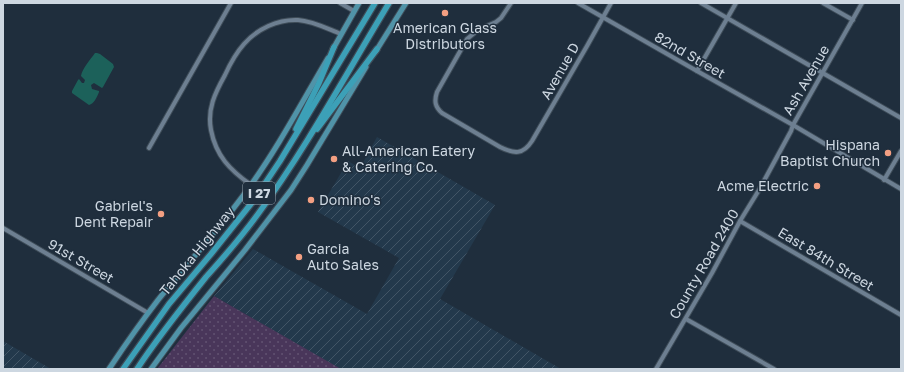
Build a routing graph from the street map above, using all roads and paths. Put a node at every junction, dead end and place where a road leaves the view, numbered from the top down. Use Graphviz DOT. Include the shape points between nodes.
graph roads {
  1 [pos="232,3"];
  2 [pos="340,3"];
  3 [pos="359,3"];
  4 [pos="374,3"];
  5 [pos="388,3"];
  6 [pos="406,3"];
  7 [pos="511,3"];
  8 [pos="578,3"];
  9 [pos="611,3"];
  10 [pos="701,3"];
  11 [pos="736,3"];
  12 [pos="824,3"];
  13 [pos="862,3"];
  14 [pos="354,11"];
  15 [pos="603,17"];
  16 [pos="728,18"];
  17 [pos="853,20"];
  18 [pos="341,34"];
  19 [pos="334,47"];
  20 [pos="377,49"];
  21 [pos="696,71"];
  22 [pos="822,73"];
  23 [pos="901,118"];
  24 [pos="792,125"];
  25 [pos="149,148"];
  26 [pos="288,149"];
  27 [pos="901,151"];
  28 [pos="299,154"];
  29 [pos="771,169"];
  30 [pos="884,180"];
  31 [pos="251,184"];
  32 [pos="901,189"];
  33 [pos="740,222"];
  34 [pos="3,228"];
  35 [pos="148,313"];
  36 [pos="901,316"];
  37 [pos="686,319"];
  38 [pos="109,369"];
  39 [pos="123,369"];
  40 [pos="137,369"];
  41 [pos="151,369"];
  42 [pos="656,369"];
  43 [pos="774,369"];
  1 -- 25 [label="street"];
  2 -- 14 [label="street"];
  3 -- 14 [label="main road, Tahoka Highway"];
  4 -- 26 [label="highway, Tahoka Highway / I 27"];
  5 -- 28 [label="highway, Tahoka Highway / I 27"];
  6 -- 20 [label="main road"];
  7 -- 15 [label="street, Avenue D" via="501,18 467,39 436,95 437,108 440,111 507,151 523,151 532,141"];
  8 -- 15 [label="street, 82nd Street"];
  9 -- 15 [label="street, Avenue D"];
  10 -- 16 [label="street"];
  11 -- 16 [label="street"];
  12 -- 17 [label="street"];
  13 -- 17 [label="street, Ash Avenue"];
  14 -- 18 [label="main road, Tahoka Highway"];
  15 -- 21 [label="street, 82nd Street"];
  16 -- 21 [label="street"];
  16 -- 22 [label="street"];
  17 -- 22 [label="street, Ash Avenue"];
  18 -- 19 [label="main road, Tahoka Highway"];
  18 -- 31 [label="street" via="304,21 290,20 269,26 243,44 212,101 211,129 217,148 226,163"];
  19 -- 26 [label="highway"];
  19 -- 31 [label="main road, Tahoka Highway" via="291,122"];
  20 -- 28 [label="highway"];
  20 -- 41 [label="main road" via="290,190"];
  21 -- 24 [label="street, 82nd Street"];
  22 -- 23 [label="street"];
  22 -- 24 [label="street, Ash Avenue"];
  24 -- 29 [label="street, Ash Avenue"];
  24 -- 30 [label="street, 82nd Street"];
  26 -- 39 [label="highway, Tahoka Highway / I 27" via="254,200 169,304"];
  27 -- 30 [label="street"];
  28 -- 40 [label="highway, Tahoka Highway / I 27" via="257,215 184,304"];
  29 -- 33 [label="street, County Road 2400"];
  30 -- 32 [label="street, 82nd Street"];
  31 -- 35 [label="main road, Tahoka Highway"];
  33 -- 36 [label="street, East 84th Street"];
  33 -- 37 [label="street, County Road 2400"];
  34 -- 35 [label="street, 91st Street"];
  35 -- 38 [label="main road, Tahoka Highway"];
  37 -- 42 [label="street, County Road 2400"];
  37 -- 43 [label="street"];
}
